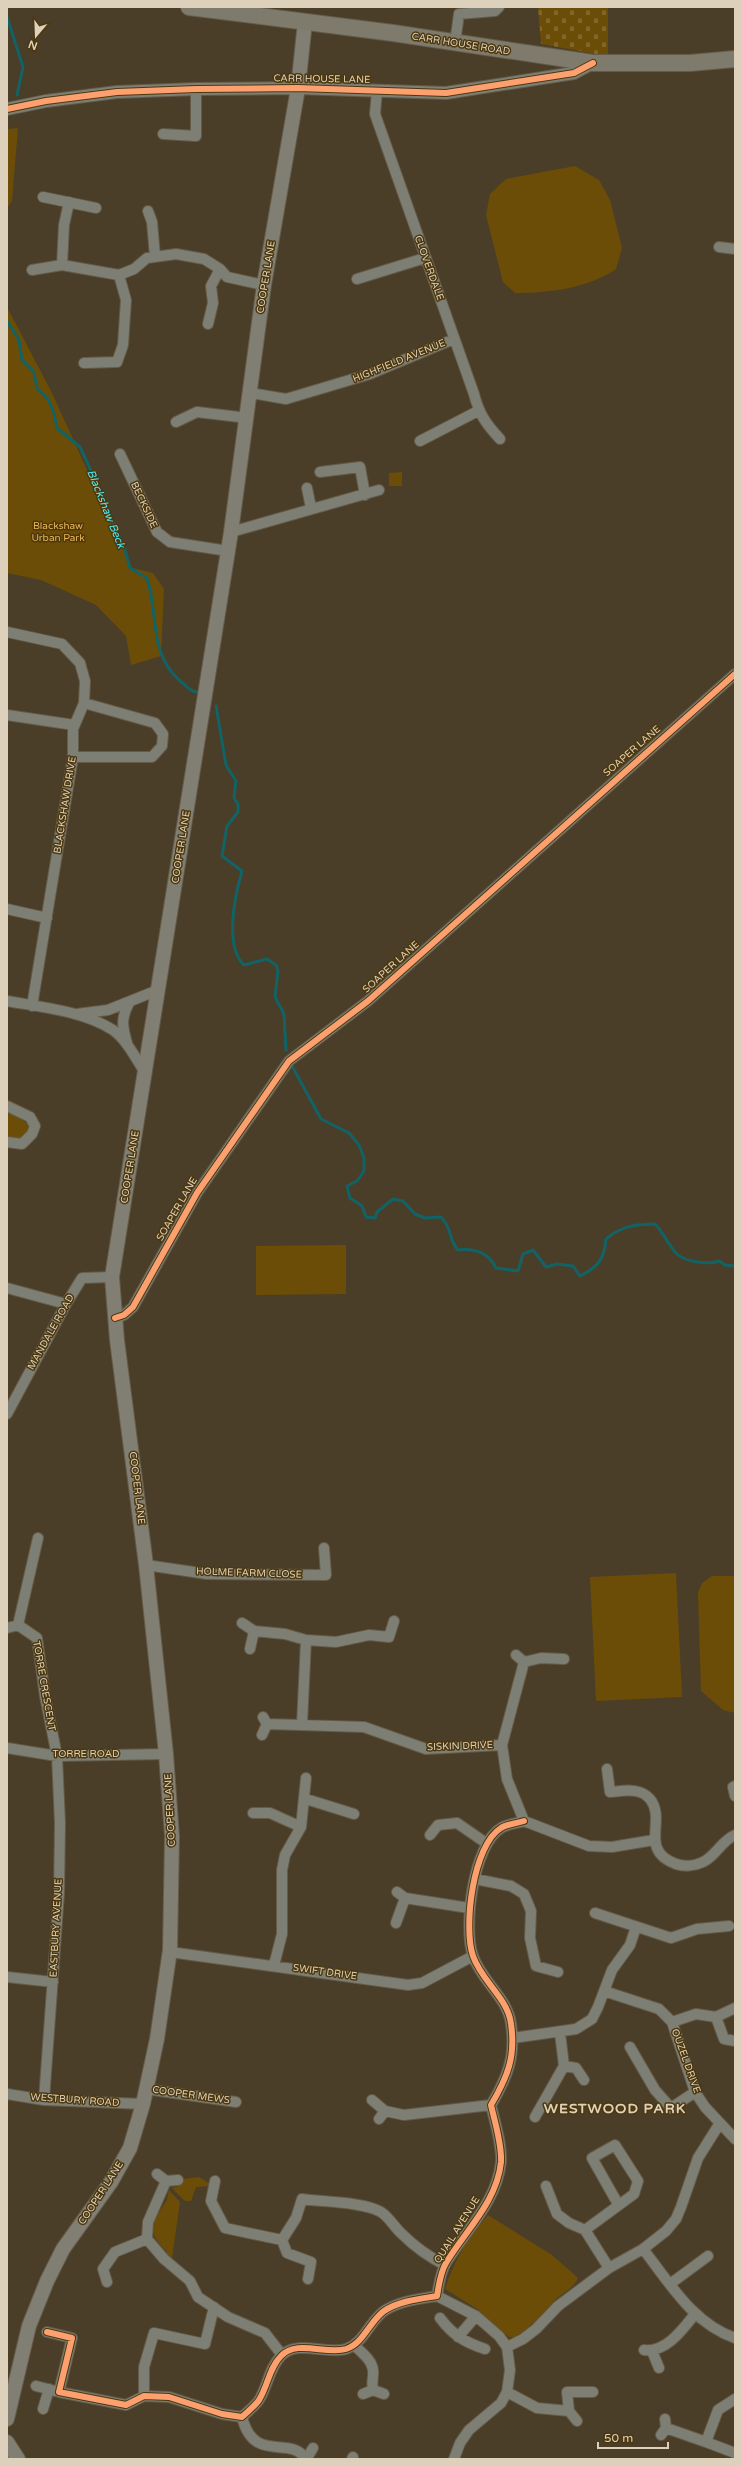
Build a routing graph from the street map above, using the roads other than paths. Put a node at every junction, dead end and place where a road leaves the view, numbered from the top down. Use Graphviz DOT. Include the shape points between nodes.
graph roads {
  1 [pos="189,7"];
  2 [pos="499,7"];
  3 [pos="305,22"];
  4 [pos="455,43"];
  5 [pos="735,59"];
  6 [pos="593,63"];
  7 [pos="298,88"];
  8 [pos="196,89"];
  9 [pos="377,91"];
  10 [pos="7,109"];
  11 [pos="163,134"];
  12 [pos="43,197"];
  13 [pos="69,202"];
  14 [pos="96,208"];
  15 [pos="148,211"];
  16 [pos="719,247"];
  17 [pos="735,249"];
  18 [pos="155,256"];
  19 [pos="425,258"];
  20 [pos="62,266"];
  21 [pos="220,269"];
  22 [pos="32,270"];
  23 [pos="119,275"];
  24 [pos="357,279"];
  25 [pos="264,285"];
  26 [pos="208,324"];
  27 [pos="454,339"];
  28 [pos="84,363"];
  29 [pos="251,392"];
  30 [pos="478,411"];
  31 [pos="248,418"];
  32 [pos="176,422"];
  33 [pos="500,439"];
  34 [pos="420,441"];
  35 [pos="120,454"];
  36 [pos="320,472"];
  37 [pos="307,488"];
  38 [pos="379,490"];
  39 [pos="364,495"];
  40 [pos="311,508"];
  41 [pos="231,532"];
  42 [pos="228,551"];
  43 [pos="7,632"];
  44 [pos="735,674"];
  45 [pos="84,703"];
  46 [pos="7,715"];
  47 [pos="74,725"];
  48 [pos="73,757"];
  49 [pos="7,909"];
  50 [pos="47,918"];
  51 [pos="158,990"];
  52 [pos="7,1001"];
  53 [pos="129,1003"];
  54 [pos="32,1006"];
  55 [pos="73,1014"];
  56 [pos="129,1047"];
  57 [pos="146,1074"];
  58 [pos="7,1106"];
  59 [pos="7,1142"];
  60 [pos="112,1276"];
  61 [pos="7,1288"];
  62 [pos="66,1304"];
  63 [pos="115,1318"];
  64 [pos="7,1414"];
  65 [pos="38,1538"];
  66 [pos="324,1548"];
  67 [pos="146,1565"];
  68 [pos="394,1621"];
  69 [pos="242,1623"];
  70 [pos="18,1626"];
  71 [pos="7,1628"];
  72 [pos="254,1631"];
  73 [pos="306,1640"];
  74 [pos="250,1649"];
  75 [pos="516,1655"];
  76 [pos="564,1659"];
  77 [pos="524,1662"];
  78 [pos="302,1724"];
  79 [pos="262,1735"];
  80 [pos="502,1745"];
  81 [pos="7,1748"];
  82 [pos="166,1754"];
  83 [pos="57,1756"];
  84 [pos="607,1769"];
  85 [pos="306,1778"];
  86 [pos="735,1786"];
  87 [pos="735,1796"];
  88 [pos="306,1799"];
  89 [pos="253,1813"];
  90 [pos="354,1814"];
  91 [pos="524,1821"];
  92 [pos="301,1827"];
  93 [pos="430,1835"];
  94 [pos="735,1835"];
  95 [pos="654,1840"];
  96 [pos="486,1843"];
  97 [pos="474,1879"];
  98 [pos="469,1908"];
  99 [pos="595,1913"];
  100 [pos="396,1923"];
  101 [pos="729,1926"];
  102 [pos="636,1927"];
  103 [pos="170,1952"];
  104 [pos="473,1956"];
  105 [pos="274,1965"];
  106 [pos="558,1972"];
  107 [pos="7,1977"];
  108 [pos="53,1982"];
  109 [pos="604,1991"];
  110 [pos="735,2008"];
  111 [pos="716,2017"];
  112 [pos="672,2022"];
  113 [pos="560,2033"];
  114 [pos="513,2038"];
  115 [pos="735,2041"];
  116 [pos="630,2047"];
  117 [pos="564,2066"];
  118 [pos="584,2080"];
  119 [pos="146,2089"];
  120 [pos="695,2092"];
  121 [pos="7,2094"];
  122 [pos="44,2100"];
  123 [pos="372,2100"];
  124 [pos="236,2102"];
  125 [pos="143,2104"];
  126 [pos="491,2105"];
  127 [pos="385,2111"];
  128 [pos="535,2116"];
  129 [pos="379,2119"];
  130 [pos="720,2123"];
  131 [pos="735,2139"];
  132 [pos="157,2174"];
  133 [pos="178,2180"];
  134 [pos="215,2181"];
  135 [pos="166,2182"];
  136 [pos="546,2186"];
  137 [pos="618,2204"];
  138 [pos="585,2230"];
  139 [pos="147,2239"];
  140 [pos="282,2240"];
  141 [pos="642,2249"];
  142 [pos="708,2256"];
  143 [pos="445,2265"];
  144 [pos="609,2268"];
  145 [pos="308,2279"];
  146 [pos="107,2282"];
  147 [pos="670,2284"];
  148 [pos="437,2296"];
  149 [pos="214,2307"];
  150 [pos="695,2314"];
  151 [pos="476,2316"];
  152 [pos="440,2318"];
  153 [pos="47,2332"];
  154 [pos="458,2337"];
  155 [pos="735,2338"];
  156 [pos="355,2346"];
  157 [pos="507,2347"];
  158 [pos="484,2349"];
  159 [pos="282,2355"];
  160 [pos="659,2368"];
  161 [pos="36,2386"];
  162 [pos="54,2390"];
  163 [pos="373,2390"];
  164 [pos="506,2392"];
  165 [pos="593,2392"];
  166 [pos="363,2394"];
  167 [pos="384,2394"];
  168 [pos="144,2396"];
  169 [pos="735,2399"];
  170 [pos="43,2409"];
  171 [pos="569,2411"];
  172 [pos="242,2417"];
  173 [pos="7,2419"];
  174 [pos="577,2421"];
  175 [pos="664,2427"];
  176 [pos="7,2442"];
  177 [pos="706,2442"];
  178 [pos="314,2448"];
  179 [pos="735,2453"];
  180 [pos="307,2458"];
  181 [pos="18,2459"];
  182 [pos="454,2459"];
  1 -- 3 [label="highway, CARR HOUSE ROAD"];
  2 -- 4 [label="street" via="495,11 459,14"];
  3 -- 4 [label="highway, CARR HOUSE ROAD"];
  3 -- 7 [label="main road, COOPER LANE"];
  4 -- 6 [label="highway, CARR HOUSE ROAD"];
  5 -- 6 [label="highway, CARR HOUSE ROAD" via="690,63"];
  6 -- 9 [label="street, CARR HOUSE LANE" via="574,74 446,93"];
  7 -- 8 [label="street, CARR HOUSE LANE"];
  7 -- 9 [label="street, CARR HOUSE LANE"];
  7 -- 25 [label="main road, COOPER LANE"];
  8 -- 10 [label="street, CARR HOUSE LANE" via="117,92"];
  8 -- 11 [label="street" via="196,136"];
  9 -- 19 [label="street, CLOVERDALE" via="375,114"];
  12 -- 13 [label="street"];
  13 -- 14 [label="street"];
  13 -- 20 [label="street" via="64,225"];
  15 -- 18 [label="street" via="152,222"];
  16 -- 17 [label="street"];
  18 -- 21 [label="street" via="176,254 204,259"];
  18 -- 23 [label="street"];
  19 -- 24 [label="street"];
  19 -- 27 [label="street, CLOVERDALE"];
  20 -- 22 [label="street"];
  20 -- 23 [label="street"];
  21 -- 25 [label="street" via="227,277"];
  21 -- 26 [label="street" via="211,286 213,303"];
  23 -- 28 [label="street" via="126,300 123,345 117,362"];
  25 -- 29 [label="main road, COOPER LANE"];
  27 -- 29 [label="street, HIGHFIELD AVENUE" via="370,374 286,399"];
  27 -- 30 [label="street, CLOVERDALE"];
  29 -- 31 [label="main road, COOPER LANE"];
  30 -- 33 [label="street, CLOVERDALE" via="484,423"];
  30 -- 34 [label="street"];
  31 -- 32 [label="street" via="197,412"];
  31 -- 41 [label="main road, COOPER LANE"];
  35 -- 42 [label="street, BECKSIDE" via="157,532 170,542"];
  36 -- 39 [label="street" via="360,468"];
  37 -- 40 [label="street"];
  38 -- 39 [label="street"];
  39 -- 40 [label="street"];
  40 -- 41 [label="street"];
  41 -- 42 [label="main road, COOPER LANE"];
  42 -- 51 [label="main road, COOPER LANE"];
  43 -- 45 [label="street, BLACKSHAW DRIVE" via="62,644 80,663 84,681"];
  44 -- 63 [label="street, SOAPER LANE" via="368,1001 289,1061 197,1193 133,1308"];
  45 -- 47 [label="street, BLACKSHAW DRIVE"];
  45 -- 48 [label="street" via="155,723 163,734 162,746 152,757"];
  46 -- 47 [label="street"];
  47 -- 48 [label="street, BLACKSHAW DRIVE"];
  48 -- 50 [label="street, BLACKSHAW DRIVE"];
  49 -- 50 [label="street"];
  50 -- 54 [label="street, BLACKSHAW DRIVE"];
  51 -- 53 [label="street"];
  51 -- 57 [label="main road, COOPER LANE"];
  52 -- 54 [label="street"];
  53 -- 55 [label="street" via="108,1010"];
  53 -- 56 [label="street" via="122,1017 122,1029"];
  54 -- 55 [label="street"];
  55 -- 56 [label="street" via="114,1031"];
  56 -- 57 [label="street"];
  57 -- 60 [label="main road, COOPER LANE"];
  58 -- 59 [label="street" via="30,1117 35,1126 32,1134 22,1144"];
  60 -- 62 [label="street, MANDALE ROAD" via="82,1278"];
  60 -- 63 [label="main road, COOPER LANE"];
  61 -- 62 [label="street"];
  62 -- 64 [label="street, MANDALE ROAD"];
  63 -- 67 [label="main road, COOPER LANE"];
  65 -- 70 [label="street"];
  66 -- 67 [label="street, HOLME FARM CLOSE" via="331,1575 207,1574"];
  67 -- 82 [label="main road, COOPER LANE"];
  68 -- 73 [label="street" via="389,1637 369,1635 336,1642"];
  69 -- 72 [label="street"];
  70 -- 71 [label="street"];
  70 -- 83 [label="street, TORRE CRESCENT" via="37,1638"];
  72 -- 73 [label="street" via="285,1634"];
  72 -- 74 [label="street"];
  73 -- 78 [label="street"];
  75 -- 77 [label="street"];
  76 -- 77 [label="street" via="541,1658"];
  77 -- 80 [label="street"];
  78 -- 79 [label="street, SISKIN DRIVE" via="265,1720"];
  78 -- 80 [label="street, SISKIN DRIVE" via="364,1727 426,1748"];
  80 -- 91 [label="street" via="507,1779"];
  81 -- 83 [label="street, TORRE ROAD"];
  82 -- 83 [label="street, TORRE ROAD"];
  82 -- 103 [label="main road, COOPER LANE" via="172,1836"];
  83 -- 108 [label="street, EASTBURY AVENUE" via="59,1893"];
  84 -- 95 [label="street" via="610,1792 632,1790 650,1799 654,1810"];
  85 -- 88 [label="street"];
  86 -- 87 [label="street"];
  88 -- 90 [label="street"];
  88 -- 92 [label="street"];
  89 -- 92 [label="street" via="270,1813"];
  91 -- 95 [label="street" via="589,1846 612,1847"];
  91 -- 96 [label="street" via="501,1828"];
  92 -- 105 [label="street" via="285,1855 282,1870 282,1934"];
  93 -- 96 [label="street" via="438,1825 457,1823"];
  94 -- 95 [label="street" via="727,1838 704,1862 691,1866 667,1861 659,1852"];
  96 -- 97 [label="street"];
  97 -- 98 [label="street"];
  97 -- 106 [label="street" via="511,1886 524,1894 531,1911 530,1938 536,1966"];
  98 -- 100 [label="street" via="401,1895"];
  98 -- 104 [label="street" via="468,1934"];
  99 -- 102 [label="street"];
  101 -- 102 [label="street" via="697,1929 671,1938"];
  102 -- 109 [label="street" via="630,1945 612,1970"];
  103 -- 105 [label="street, SWIFT DRIVE"];
  103 -- 119 [label="main road, COOPER LANE" via="157,2039"];
  104 -- 105 [label="street, SWIFT DRIVE" via="422,1983 408,1985"];
  104 -- 114 [label="street" via="483,1977 506,2006"];
  107 -- 108 [label="street"];
  108 -- 122 [label="street, EASTBURY AVENUE"];
  109 -- 112 [label="street, OUZEL DRIVE" via="659,2009"];
  109 -- 113 [label="street" via="592,2019 576,2029"];
  110 -- 111 [label="street"];
  111 -- 112 [label="street" via="696,2014"];
  111 -- 115 [label="street" via="724,2038"];
  112 -- 120 [label="street, OUZEL DRIVE"];
  113 -- 114 [label="street"];
  113 -- 117 [label="street"];
  114 -- 126 [label="street" via="507,2077"];
  116 -- 120 [label="street" via="655,2090 671,2108"];
  117 -- 118 [label="street" via="576,2068"];
  117 -- 128 [label="street"];
  119 -- 124 [label="street, COOPER MEWS"];
  119 -- 125 [label="main road, COOPER LANE"];
  120 -- 130 [label="street, OUZEL DRIVE"];
  121 -- 122 [label="street, WESTBURY ROAD"];
  122 -- 125 [label="street, WESTBURY ROAD"];
  123 -- 127 [label="street"];
  125 -- 173 [label="main road, COOPER LANE" via="130,2148 111,2182 63,2249 47,2282 29,2326"];
  126 -- 127 [label="street" via="404,2115"];
  126 -- 143 [label="street, QUAIL AVENUE" via="500,2147 501,2163 496,2182 487,2202"];
  127 -- 129 [label="street"];
  130 -- 131 [label="street, OUZEL DRIVE"];
  130 -- 141 [label="street" via="698,2158 676,2219 666,2231"];
  132 -- 135 [label="street"];
  133 -- 135 [label="street"];
  134 -- 140 [label="street" via="211,2202 225,2228"];
  135 -- 139 [label="street" via="148,2222"];
  136 -- 138 [label="street" via="557,2214 568,2223"];
  137 -- 137 [label="street" via="634,2194 638,2181 615,2145 592,2158"];
  137 -- 138 [label="street"];
  138 -- 144 [label="street"];
  139 -- 146 [label="street" via="115,2252 103,2269"];
  139 -- 149 [label="street" via="164,2259 190,2281 198,2297"];
  140 -- 143 [label="street" via="296,2218 302,2199 364,2205 382,2212 403,2235 428,2256"];
  140 -- 145 [label="street" via="287,2253 314,2261"];
  141 -- 144 [label="street"];
  141 -- 147 [label="street"];
  142 -- 147 [label="street"];
  143 -- 148 [label="street, QUAIL AVENUE"];
  144 -- 157 [label="street" via="558,2306 536,2330"];
  147 -- 150 [label="street"];
  148 -- 151 [label="street"];
  148 -- 156 [label="street" via="406,2301 384,2311"];
  149 -- 159 [label="street" via="228,2317 265,2333"];
  149 -- 168 [label="street" via="205,2344 154,2333 144,2367"];
  150 -- 155 [label="street" via="717,2330"];
  150 -- 160 [label="street" via="679,2334 648,2351"];
  151 -- 154 [label="street"];
  151 -- 157 [label="street" via="499,2336"];
  152 -- 154 [label="street"];
  153 -- 162 [label="street" via="72,2338"];
  154 -- 158 [label="street" via="463,2342"];
  156 -- 159 [label="street" via="337,2352 300,2348"];
  156 -- 163 [label="street" via="369,2360 373,2370"];
  157 -- 164 [label="street" via="510,2370"];
  159 -- 172 [label="street" via="273,2367 259,2400"];
  161 -- 162 [label="street"];
  162 -- 168 [label="street" via="126,2405"];
  162 -- 170 [label="street"];
  163 -- 166 [label="street"];
  163 -- 167 [label="street"];
  164 -- 171 [label="street" via="537,2408"];
  164 -- 182 [label="street" via="495,2410 469,2430 460,2442"];
  165 -- 171 [label="street" via="568,2392"];
  168 -- 172 [label="street" via="169,2397 222,2414"];
  169 -- 177 [label="street" via="718,2410"];
  171 -- 174 [label="street"];
  172 -- 180 [label="street" via="246,2432 262,2446 292,2448"];
  175 -- 177 [label="street"];
  176 -- 181 [label="main road"];
  177 -- 179 [label="street"];
  178 -- 180 [label="street"];
}
